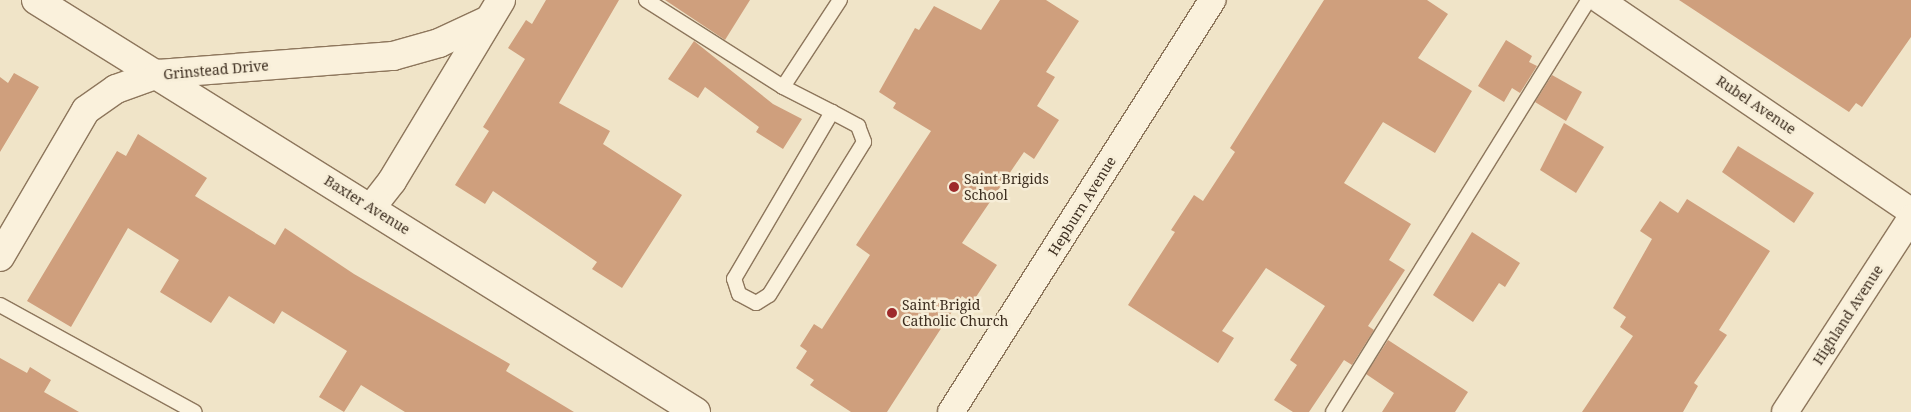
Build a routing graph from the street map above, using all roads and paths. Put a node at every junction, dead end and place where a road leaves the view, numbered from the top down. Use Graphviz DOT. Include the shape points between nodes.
graph roads {
  1 [pos="36,0"];
  2 [pos="646,0"];
  3 [pos="840,0"];
  4 [pos="1212,0"];
  5 [pos="1588,0"];
  6 [pos="1600,0"];
  7 [pos="494,10"];
  8 [pos="158,74"];
  9 [pos="784,87"];
  10 [pos="832,112"];
  11 [pos="371,208"];
  12 [pos="1911,211"];
  13 [pos="1911,218"];
  14 [pos="0,257"];
  15 [pos="0,305"];
  16 [pos="195,412"];
  17 [pos="696,412"];
  18 [pos="951,412"];
  19 [pos="1333,412"];
  20 [pos="1785,412"];
  1 -- 8 [label="main road, Baxter Avenue"];
  2 -- 9 [label="lane"];
  3 -- 9 [label="lane"];
  4 -- 18 [label="street, Hepburn Avenue"];
  5 -- 19 [label="lane"];
  6 -- 12 [label="street, Rubel Avenue"];
  7 -- 8 [label="main road, Grinstead Drive" via="439,43 370,59"];
  7 -- 11 [label="main road" via="392,181"];
  8 -- 11 [label="main road, Baxter Avenue"];
  8 -- 14 [label="main road, Grinstead Drive" via="116,89 86,110"];
  9 -- 10 [label="lane"];
  10 -- 10 [label="lane" via="858,126 864,142 769,295 756,303 739,294 734,279"];
  11 -- 17 [label="main road, Baxter Avenue"];
  13 -- 20 [label="street, Highland Avenue"];
  15 -- 16 [label="lane"];
}
